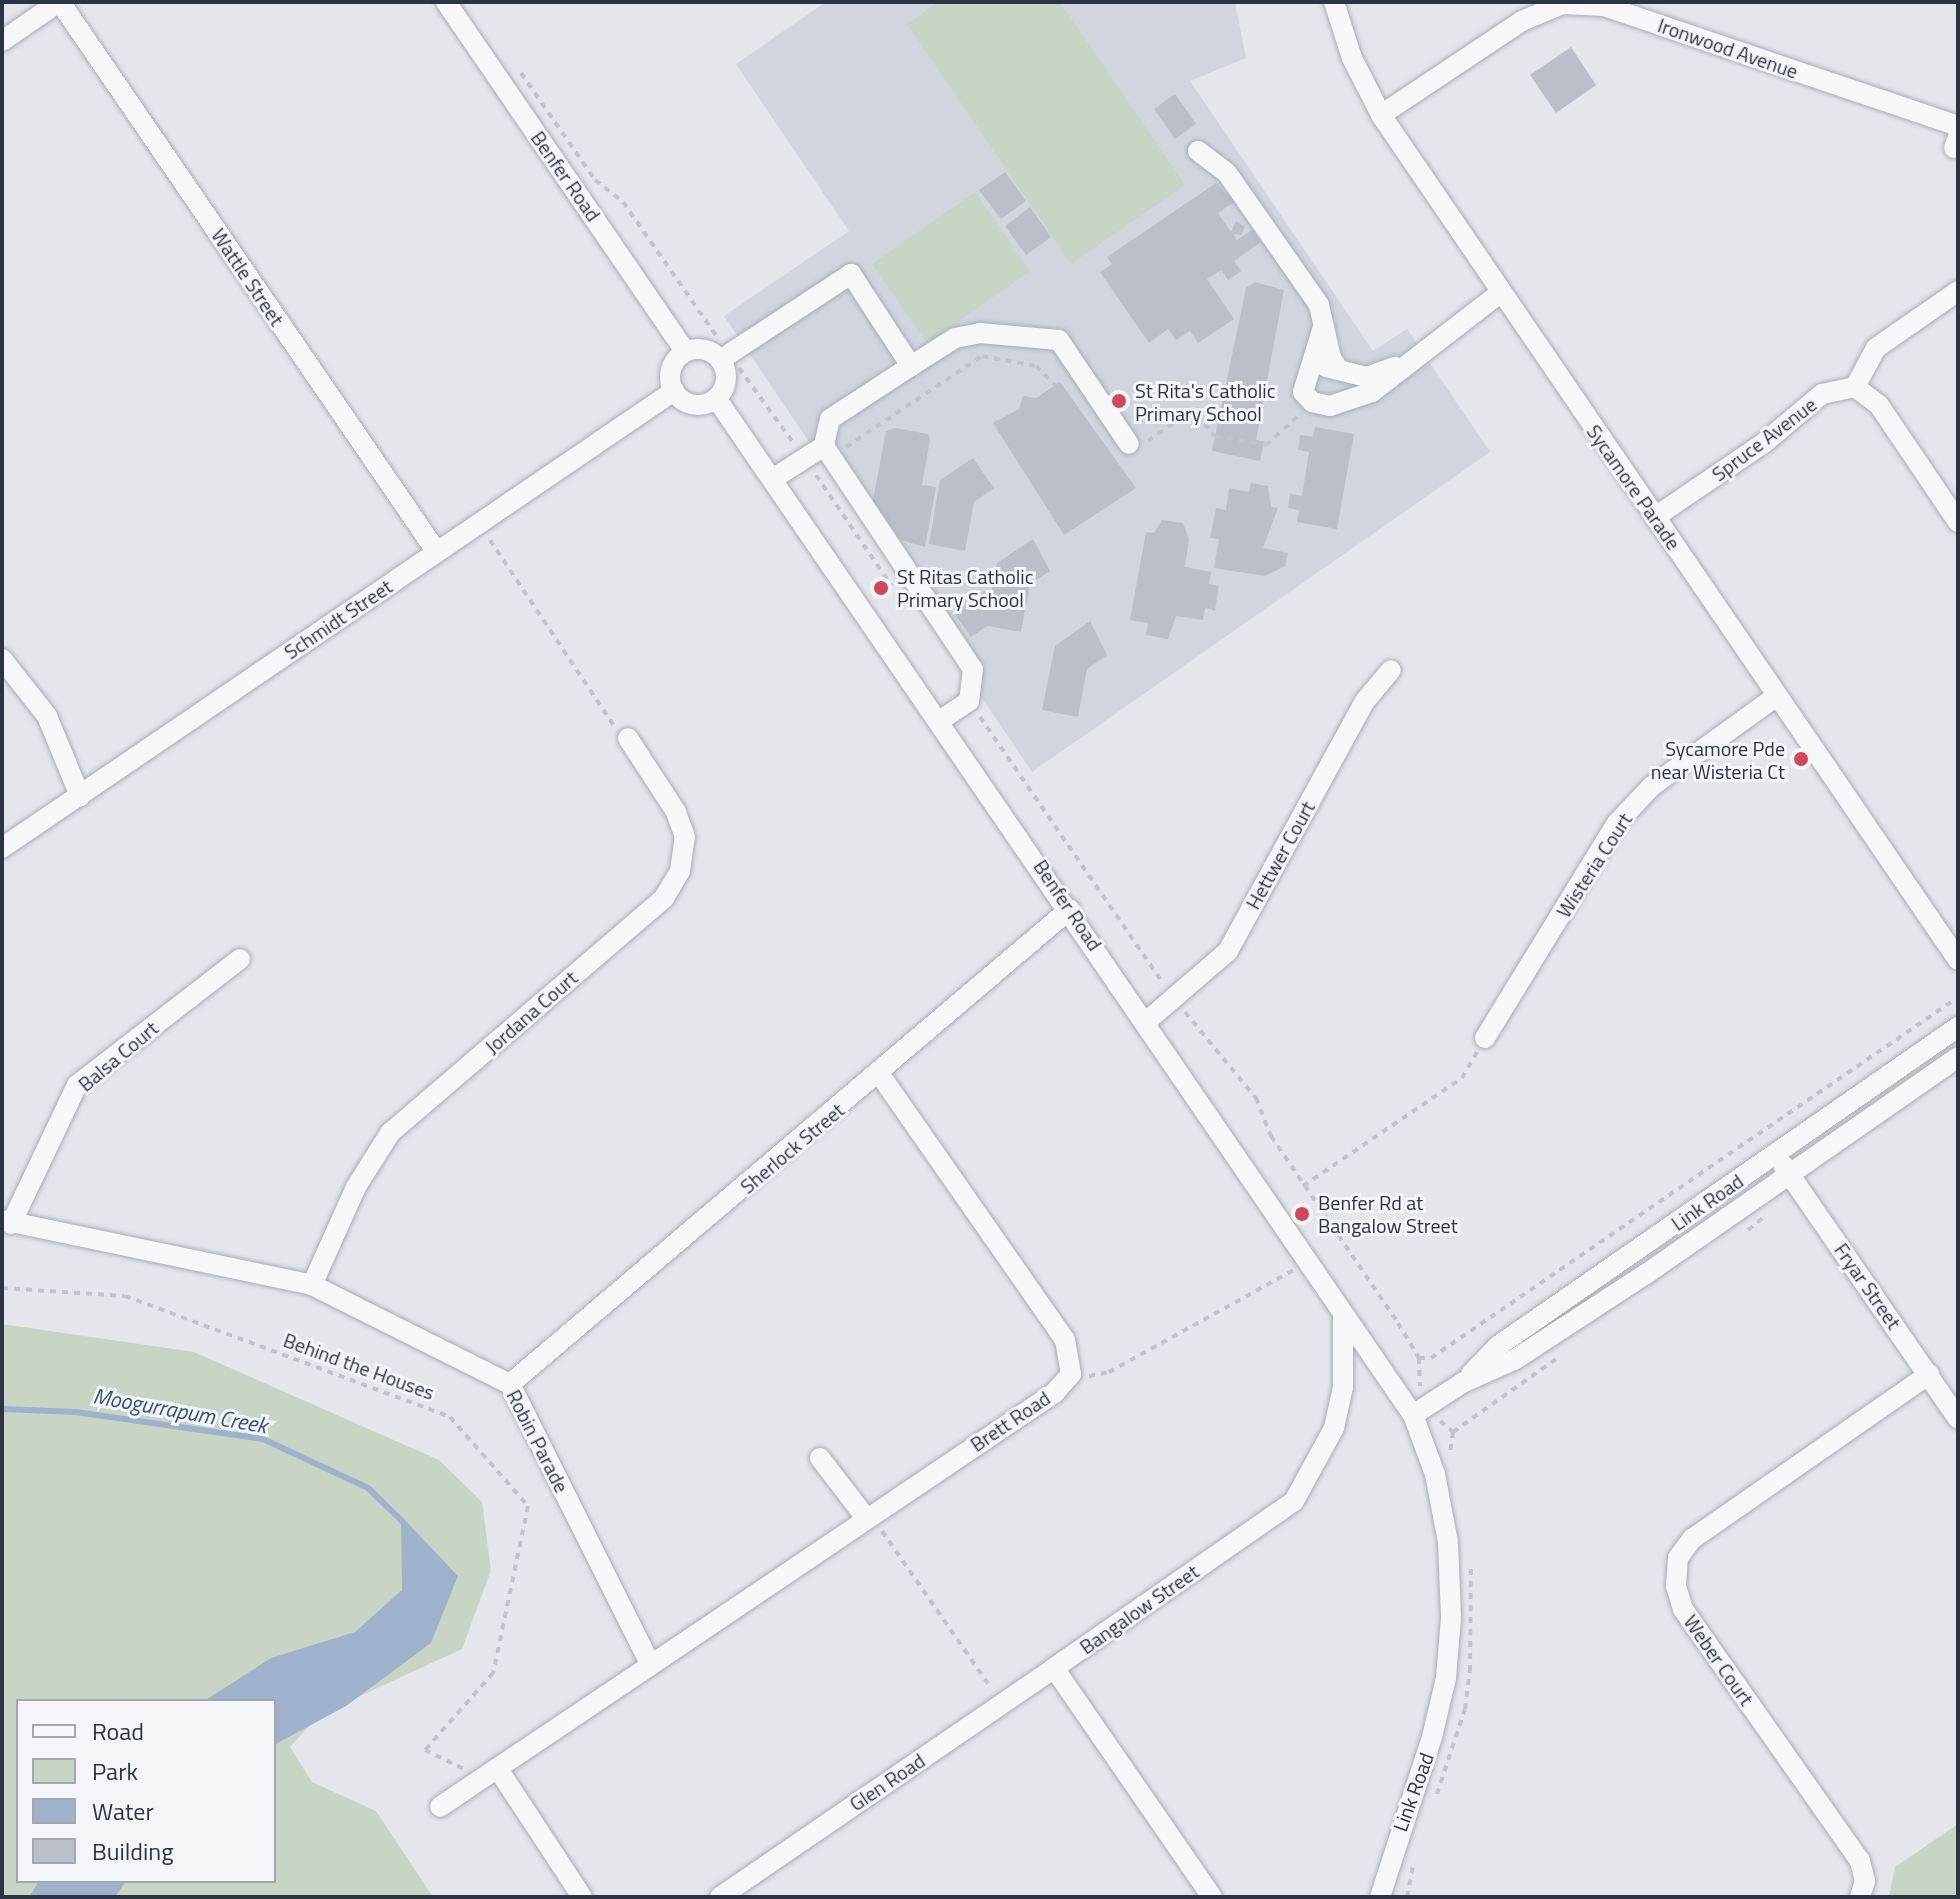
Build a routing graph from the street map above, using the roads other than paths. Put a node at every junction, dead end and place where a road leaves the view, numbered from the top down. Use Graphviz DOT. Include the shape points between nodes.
graph roads {
  1 [pos="60,2"];
  2 [pos="446,2"];
  3 [pos="1334,2"];
  4 [pos="2,41"];
  5 [pos="1381,115"];
  6 [pos="1958,126"];
  7 [pos="1198,151"];
  8 [pos="1958,291"];
  9 [pos="1500,293"];
  10 [pos="1323,327"];
  11 [pos="685,351"];
  12 [pos="720,360"];
  13 [pos="1402,364"];
  14 [pos="911,366"];
  15 [pos="1309,369"];
  16 [pos="1339,370"];
  17 [pos="1855,387"];
  18 [pos="674,391"];
  19 [pos="716,398"];
  20 [pos="1129,444"];
  21 [pos="824,446"];
  22 [pos="774,478"];
  23 [pos="1655,517"];
  24 [pos="1958,522"];
  25 [pos="436,551"];
  26 [pos="2,659"];
  27 [pos="1391,670"];
  28 [pos="1777,696"];
  29 [pos="941,720"];
  30 [pos="628,738"];
  31 [pos="80,796"];
  32 [pos="2,848"];
  33 [pos="1070,909"];
  34 [pos="240,959"];
  35 [pos="1958,960"];
  36 [pos="1147,1021"];
  37 [pos="1958,1027"];
  38 [pos="1485,1038"];
  39 [pos="1958,1057"];
  40 [pos="880,1075"];
  41 [pos="1776,1155"];
  42 [pos="1789,1174"];
  43 [pos="6,1222"];
  44 [pos="312,1285"];
  45 [pos="1343,1318"];
  46 [pos="1929,1374"];
  47 [pos="1462,1383"];
  48 [pos="510,1384"];
  49 [pos="1413,1415"];
  50 [pos="1958,1419"];
  51 [pos="820,1458"];
  52 [pos="866,1518"];
  53 [pos="651,1665"];
  54 [pos="1054,1668"];
  55 [pos="491,1773"];
  56 [pos="440,1807"];
  57 [pos="1202,1894"];
  58 [pos="582,1897"];
  59 [pos="720,1897"];
  60 [pos="1380,1897"];
  61 [pos="1860,1897"];
  1 -- 4 [label="street"];
  1 -- 25 [label="street, Wattle Street"];
  2 -- 11 [label="street, Benfer Road"];
  3 -- 5 [label="street, Sycamore Parade" via="1352,58"];
  5 -- 6 [label="street, Ironwood Avenue" via="1522,21 1562,4 1604,6"];
  5 -- 9 [label="street, Sycamore Parade"];
  7 -- 10 [label="street" via="1227,173 1319,305"];
  8 -- 17 [label="street" via="1876,348"];
  9 -- 13 [label="street"];
  9 -- 23 [label="street, Sycamore Parade"];
  10 -- 15 [label="street"];
  10 -- 16 [label="street"];
  11 -- 12 [label="street" via="707,350"];
  11 -- 18 [label="street" via="672,366"];
  12 -- 14 [label="street" via="851,274"];
  12 -- 19 [label="street" via="725,384"];
  13 -- 15 [label="street" via="1355,401 1330,406 1312,402 1303,392"];
  13 -- 16 [label="street" via="1367,377"];
  14 -- 20 [label="street" via="955,338 980,333 1059,340"];
  14 -- 21 [label="street" via="830,419"];
  15 -- 16 [label="street"];
  17 -- 23 [label="street, Spruce Avenue" via="1822,394 1764,443"];
  17 -- 24 [label="street" via="1879,405"];
  18 -- 19 [label="street" via="697,405"];
  18 -- 25 [label="street, Schmidt Street"];
  19 -- 22 [label="street, Benfer Road"];
  21 -- 22 [label="street"];
  21 -- 29 [label="street" via="973,669 969,701"];
  22 -- 29 [label="street, Benfer Road"];
  23 -- 28 [label="street, Sycamore Parade"];
  25 -- 31 [label="street, Schmidt Street"];
  26 -- 31 [label="street" via="47,716"];
  27 -- 36 [label="street, Hettwer Court" via="1365,701 1228,951"];
  28 -- 35 [label="street, Sycamore Parade"];
  28 -- 38 [label="street, Wisteria Court" via="1652,786 1617,823"];
  29 -- 33 [label="street, Benfer Road"];
  30 -- 44 [label="street, Jordana Court" via="676,812 685,837 680,871 664,898 390,1133 356,1187"];
  31 -- 32 [label="street, Schmidt Street"];
  33 -- 36 [label="street, Benfer Road"];
  33 -- 40 [label="street, Sherlock Street"];
  34 -- 43 [label="street, Balsa Court" via="77,1085"];
  36 -- 45 [label="street, Benfer Road"];
  37 -- 41 [label="street, Link Road"];
  39 -- 42 [label="street, Link Road"];
  40 -- 48 [label="street, Sherlock Street"];
  40 -- 52 [label="street, Brett Road" via="1065,1340 1071,1374 1055,1392"];
  41 -- 42 [label="street, Fryar Street"];
  41 -- 47 [label="street, Link Road" via="1498,1346"];
  42 -- 46 [label="street, Fryar Street"];
  42 -- 47 [label="street, Link Road" via="1514,1360"];
  43 -- 44 [label="street, Robin Parade"];
  44 -- 48 [label="street, Robin Parade"];
  45 -- 49 [label="street, Benfer Road"];
  45 -- 54 [label="street, Bangalow Street" via="1343,1387 1334,1428 1294,1501"];
  46 -- 50 [label="street, Fryar Street"];
  46 -- 61 [label="street, Weber Court" via="1692,1539 1678,1558 1676,1586 1683,1609 1860,1861 1865,1881"];
  47 -- 49 [label="street, Link Road"];
  48 -- 53 [label="street, Robin Parade"];
  49 -- 60 [label="street, Link Road" via="1438,1487 1448,1542 1451,1618 1446,1678 1432,1737"];
  51 -- 52 [label="street"];
  52 -- 53 [label="street, Brett Road"];
  53 -- 55 [label="street"];
  54 -- 57 [label="street"];
  54 -- 59 [label="street, Glen Road"];
  55 -- 56 [label="street"];
  55 -- 58 [label="street"];
}
